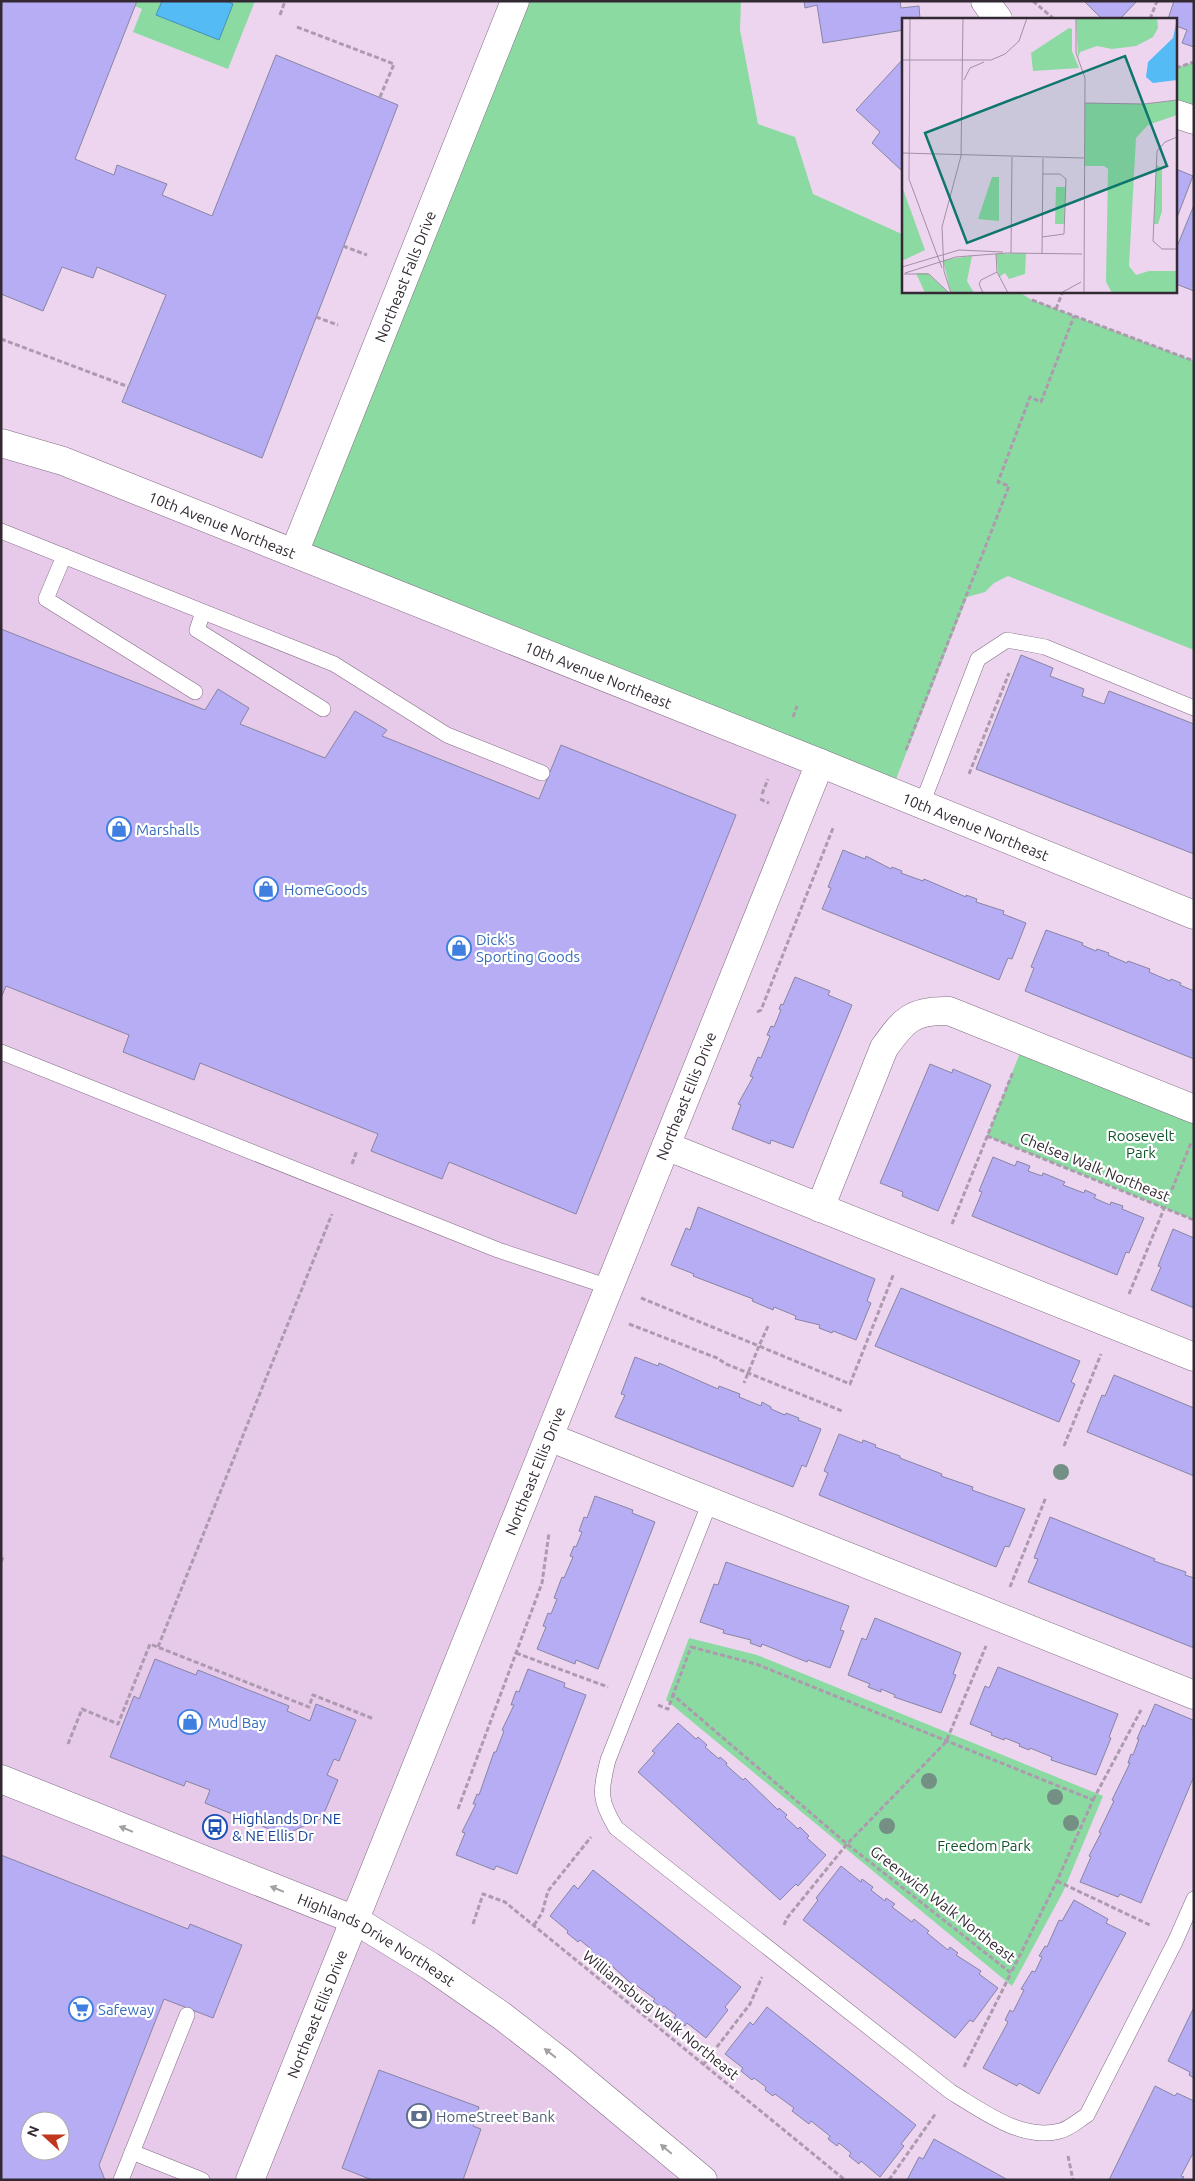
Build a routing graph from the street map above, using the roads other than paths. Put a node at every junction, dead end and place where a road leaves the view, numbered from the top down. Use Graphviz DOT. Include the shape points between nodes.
graph roads {
  1 [pos="515,1"];
  2 [pos="986,1"];
  3 [pos="997,18"];
  4 [pos="1178,115"];
  5 [pos="1194,120"];
  6 [pos="1,443"];
  7 [pos="1,531"];
  8 [pos="294,553"];
  9 [pos="64,556"];
  10 [pos="204,612"];
  11 [pos="195,692"];
  12 [pos="1194,708"];
  13 [pos="323,709"];
  14 [pos="820,763"];
  15 [pos="542,773"];
  16 [pos="922,804"];
  17 [pos="1194,915"];
  18 [pos="1,1052"];
  19 [pos="1194,1109"];
  20 [pos="666,1146"];
  21 [pos="820,1208"];
  22 [pos="609,1287"];
  23 [pos="1194,1356"];
  24 [pos="549,1437"];
  25 [pos="710,1502"];
  26 [pos="1194,1694"];
  27 [pos="1,1779"];
  28 [pos="1194,1899"];
  29 [pos="355,1920"];
  30 [pos="187,2015"];
  31 [pos="132,2152"];
  32 [pos="121,2180"];
  33 [pos="202,2180"];
  34 [pos="250,2180"];
  35 [pos="703,2180"];
  1 -- 8 [label="street, Northeast Falls Drive"];
  2 -- 3 [label="street"];
  4 -- 5 [label="street"];
  6 -- 8 [label="street, 10th Avenue Northeast" via="63,461"];
  7 -- 9 [label="lane"];
  8 -- 14 [label="street, 10th Avenue Northeast"];
  9 -- 10 [label="lane"];
  9 -- 11 [label="lane" via="46,600"];
  10 -- 13 [label="lane" via="197,630"];
  10 -- 15 [label="lane" via="334,664 447,735"];
  12 -- 16 [label="lane" via="1045,647 1007,640 978,659"];
  14 -- 16 [label="street, 10th Avenue Northeast"];
  14 -- 20 [label="street, Northeast Ellis Drive"];
  16 -- 17 [label="street, 10th Avenue Northeast"];
  18 -- 22 [label="lane" via="498,1250"];
  19 -- 21 [label="street" via="949,1011 927,1010 898,1028 884,1048"];
  20 -- 21 [label="street"];
  20 -- 22 [label="street, Northeast Ellis Drive"];
  21 -- 23 [label="street"];
  22 -- 24 [label="street, Northeast Ellis Drive"];
  24 -- 25 [label="street"];
  24 -- 29 [label="street, Northeast Ellis Drive"];
  25 -- 26 [label="street"];
  25 -- 28 [label="lane" via="608,1760 602,1786 604,1806 616,1828 951,2092 1004,2124 1037,2133 1062,2131 1087,2115"];
  29 -- 27 [label="street, Highlands Drive Northeast, one-way"];
  29 -- 34 [label="street, Northeast Ellis Drive"];
  35 -- 29 [label="street, Highlands Drive Northeast, one-way" via="502,2016"];
  30 -- 31 [label="lane"];
  31 -- 32 [label="lane"];
  31 -- 33 [label="lane"];
}
